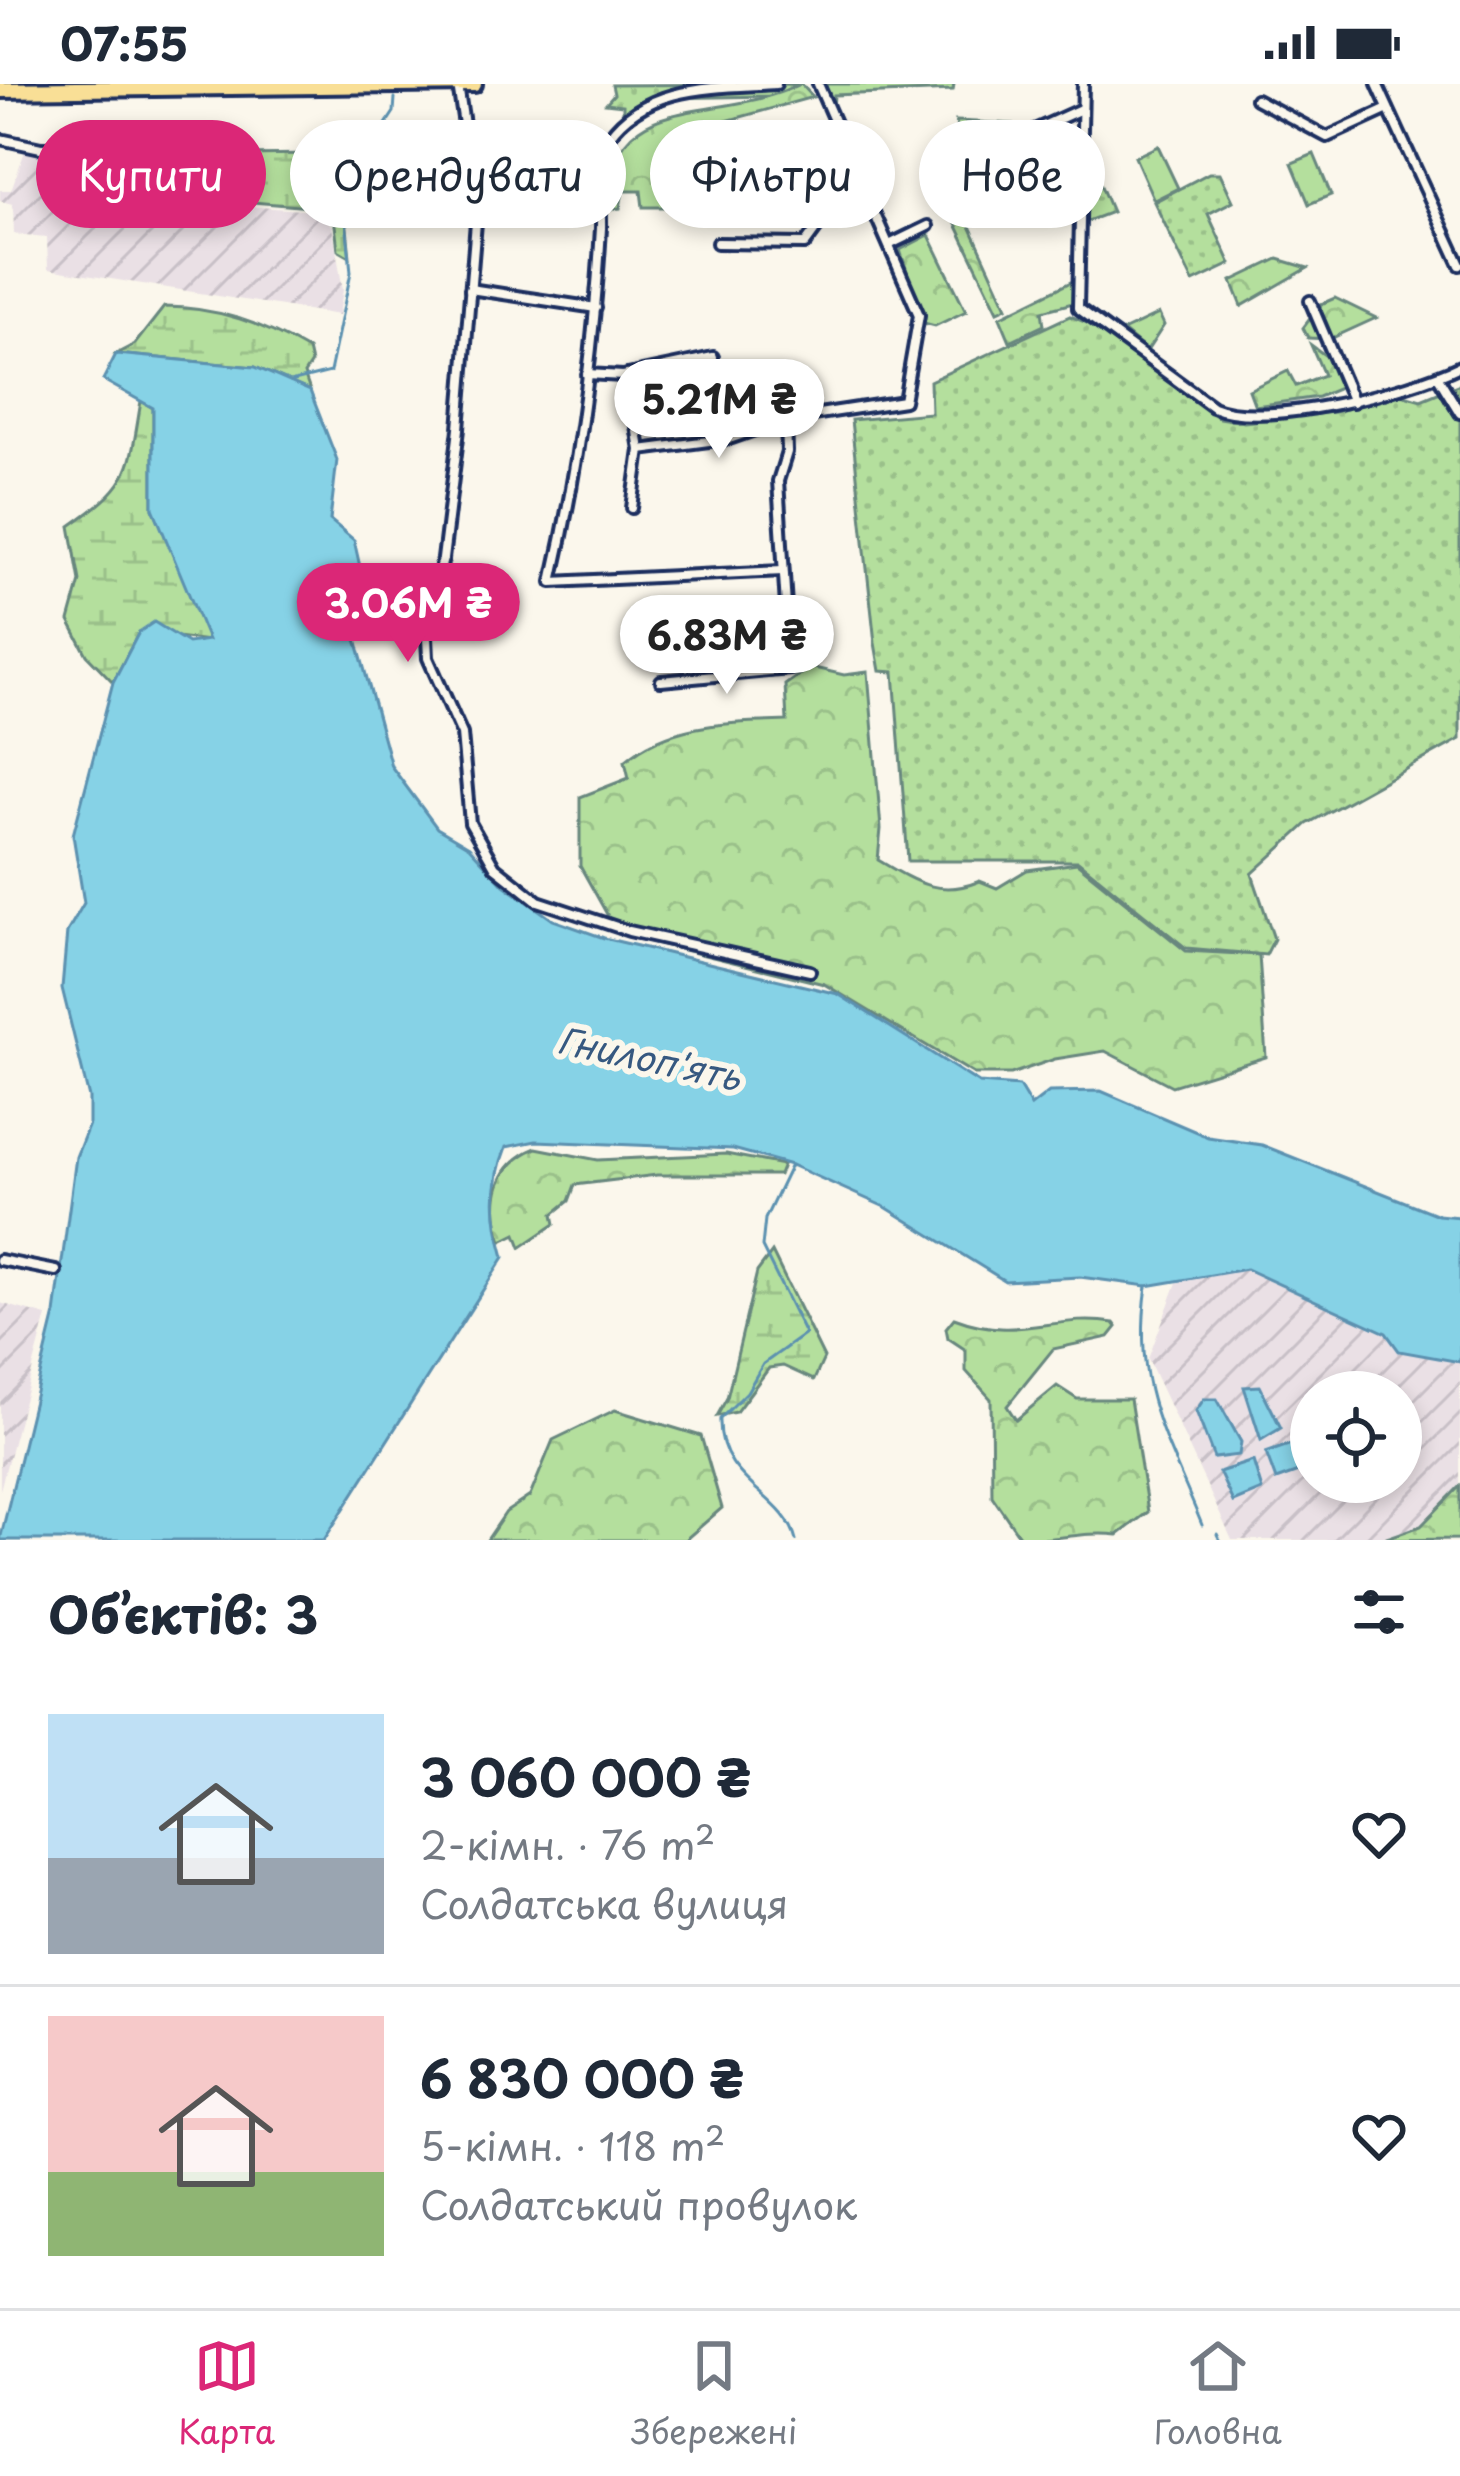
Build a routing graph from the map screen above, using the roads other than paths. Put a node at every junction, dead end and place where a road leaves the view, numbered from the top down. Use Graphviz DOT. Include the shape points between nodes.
graph roads {
  1 [pos="474,84"];
  2 [pos="776,84"];
  3 [pos="818,84"];
  4 [pos="1377,84"];
  5 [pos="1084,85"];
  6 [pos="166,86"];
  7 [pos="458,86"];
  8 [pos="72,87"];
  9 [pos="0,90"];
  10 [pos="31,90"];
  11 [pos="1256,99"];
  12 [pos="0,105"];
  13 [pos="1082,109"];
  14 [pos="1388,109"];
  15 [pos="834,120"];
  16 [pos="1056,120"];
  17 [pos="0,139"];
  18 [pos="36,147"];
  19 [pos="817,228"];
  20 [pos="881,228"];
  21 [pos="924,228"];
  22 [pos="717,243"];
  23 [pos="889,245"];
  24 [pos="1460,265"];
  25 [pos="470,289"];
  26 [pos="1310,301"];
  27 [pos="596,308"];
  28 [pos="713,356"];
  29 [pos="1460,367"];
  30 [pos="587,374"];
  31 [pos="628,375"];
  32 [pos="1438,377"];
  33 [pos="1353,402"];
  34 [pos="1460,412"];
  35 [pos="786,419"];
  36 [pos="640,450"];
  37 [pos="632,508"];
  38 [pos="783,571"];
  39 [pos="661,681"];
  40 [pos="810,971"];
  41 [pos="0,1260"];
  42 [pos="56,1271"];
  1 -- 7 [label="main road"];
  2 -- 27 [label="street" via="659,95 608,139"];
  3 -- 15 [label="street"];
  4 -- 14 [label="street"];
  5 -- 13 [label="street"];
  6 -- 7 [label="main road"];
  6 -- 8 [label="main road"];
  7 -- 25 [label="street" via="477,210"];
  8 -- 10 [label="main road"];
  9 -- 10 [label="main road"];
  10 -- 12 [label="main road"];
  11 -- 14 [label="street" via="1327,137"];
  13 -- 16 [label="street"];
  13 -- 33 [label="street" via="1078,308 1228,413"];
  14 -- 24 [label="street"];
  17 -- 18 [label="street"];
  19 -- 22 [label="street" via="805,244"];
  20 -- 23 [label="street"];
  21 -- 23 [label="street"];
  23 -- 35 [label="street" via="919,314 904,401"];
  25 -- 27 [label="street"];
  25 -- 40 [label="street" via="443,560 426,617 428,658 462,734 470,823 494,867 538,901 629,931"];
  26 -- 33 [label="street"];
  27 -- 30 [label="street"];
  28 -- 31 [label="street"];
  29 -- 32 [label="street"];
  30 -- 31 [label="street"];
  30 -- 38 [label="street" via="575,483 552,582"];
  31 -- 36 [label="street"];
  32 -- 33 [label="street"];
  32 -- 34 [label="street"];
  35 -- 36 [label="street" via="732,438"];
  35 -- 38 [label="street" via="778,481"];
  36 -- 37 [label="street"];
  38 -- 39 [label="street" via="790,669"];
  41 -- 42 [label="street"];
}
